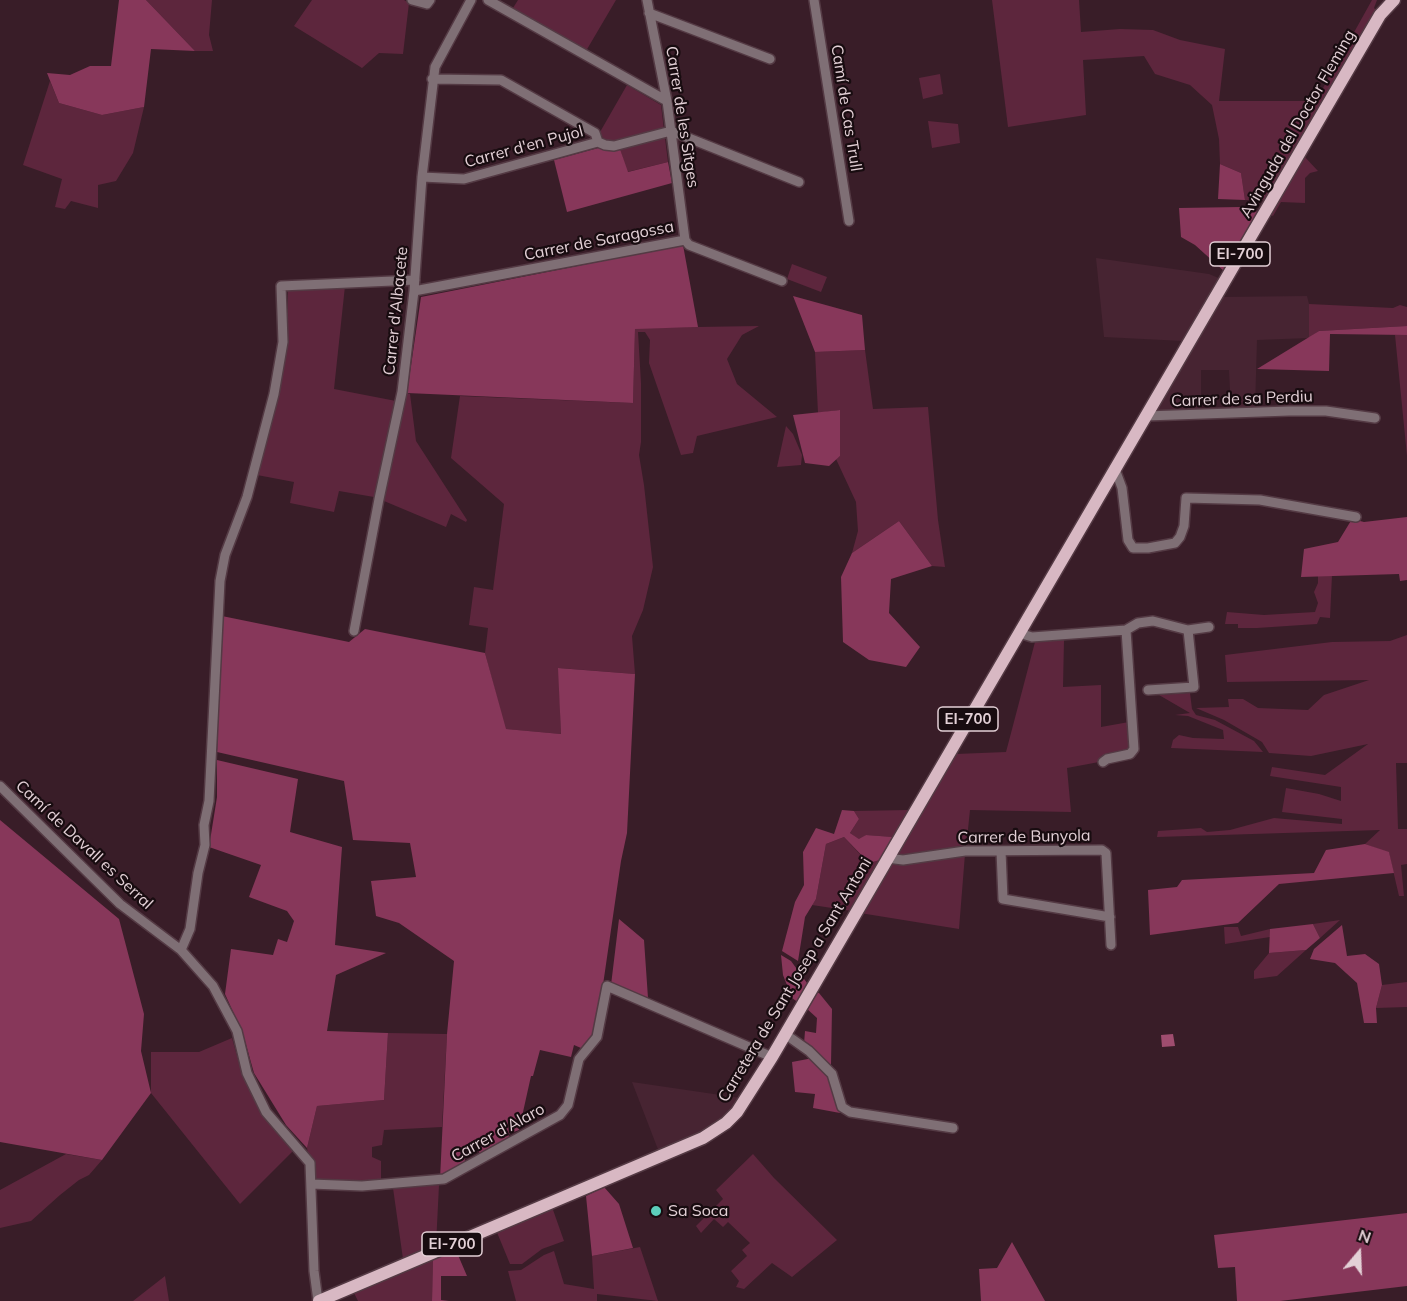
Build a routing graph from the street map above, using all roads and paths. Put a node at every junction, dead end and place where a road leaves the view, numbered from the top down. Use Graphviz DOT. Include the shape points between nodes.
graph roads {
  1 [pos="412,0"];
  2 [pos="471,0"];
  3 [pos="488,0"];
  4 [pos="647,0"];
  5 [pos="814,0"];
  6 [pos="1394,0"];
  7 [pos="429,2"];
  8 [pos="1383,6"];
  9 [pos="649,13"];
  10 [pos="770,59"];
  11 [pos="432,79"];
  12 [pos="667,101"];
  13 [pos="671,131"];
  14 [pos="598,142"];
  15 [pos="422,177"];
  16 [pos="799,182"];
  17 [pos="849,221"];
  18 [pos="685,240"];
  19 [pos="415,280"];
  20 [pos="782,281"];
  21 [pos="414,291"];
  22 [pos="1146,416"];
  23 [pos="1375,418"];
  24 [pos="1115,469"];
  25 [pos="1356,518"];
  26 [pos="1209,627"];
  27 [pos="1126,630"];
  28 [pos="1188,630"];
  29 [pos="354,631"];
  30 [pos="1019,633"];
  31 [pos="1148,690"];
  32 [pos="1103,762"];
  33 [pos="0,786"];
  34 [pos="1001,851"];
  35 [pos="887,858"];
  36 [pos="1110,917"];
  37 [pos="1111,945"];
  38 [pos="181,951"];
  39 [pos="785,1034"];
  40 [pos="772,1058"];
  41 [pos="953,1128"];
  42 [pos="311,1184"];
  43 [pos="319,1301"];
  1 -- 7 [label="street"];
  2 -- 11 [label="street, Carrer d'Albacete"];
  3 -- 12 [label="street"];
  4 -- 9 [label="street, Carrer de les Sitges"];
  5 -- 17 [label="street, Camí de Cas Trull"];
  6 -- 8 [label="main road, Avinguda del Doctor Fleming / EI-700"];
  8 -- 22 [label="main road, Avinguda del Doctor Fleming / EI-700"];
  9 -- 10 [label="street"];
  9 -- 12 [label="street, Carrer de les Sitges"];
  11 -- 14 [label="street, Carrer d'en Pujol" via="501,80 595,133"];
  11 -- 15 [label="street, Carrer d'Albacete"];
  12 -- 13 [label="street, Carrer de les Sitges"];
  13 -- 14 [label="street, Carrer d'en Pujol" via="614,146"];
  13 -- 16 [label="street"];
  13 -- 18 [label="street, Carrer de les Sitges"];
  14 -- 15 [label="street, Carrer d'en Pujol" via="464,179"];
  15 -- 19 [label="street, Carrer d'Albacete"];
  18 -- 20 [label="street, Carrer de Saragossa" via="689,245"];
  18 -- 21 [label="street, Carrer de Saragossa"];
  19 -- 21 [label="street, Carrer d'Albacete"];
  19 -- 38 [label="street" via="282,286 283,342 274,394 220,580 205,845 190,929"];
  21 -- 29 [label="street, Carrer d'Albacete" via="401,403"];
  22 -- 23 [label="street, Carrer de sa Perdiu" via="1326,411"];
  22 -- 24 [label="main road, Avinguda del Doctor Fleming / EI-700"];
  24 -- 25 [label="street" via="1122,488 1128,540 1133,548 1175,543 1184,526 1186,498 1260,500"];
  24 -- 30 [label="main road, Carretera de Sant Josep a Sant Antoni / EI-700"];
  26 -- 28 [label="street"];
  27 -- 28 [label="street" via="1153,621"];
  27 -- 30 [label="street" via="1032,638"];
  27 -- 32 [label="street" via="1134,749 1130,754"];
  28 -- 31 [label="street" via="1194,687"];
  30 -- 35 [label="main road, Carretera de Sant Josep a Sant Antoni / EI-700"];
  33 -- 38 [label="street, Camí de Davall es Serral" via="120,904"];
  34 -- 35 [label="street, Carrer de Bunyola"];
  34 -- 36 [label="street" via="1003,899"];
  34 -- 36 [label="street, Carrer de Bunyola" via="1102,850 1106,853"];
  35 -- 39 [label="main road, Carretera de Sant Josep a Sant Antoni / EI-700"];
  36 -- 37 [label="street, Carrer de Bunyola"];
  38 -- 42 [label="street, Camí de Davall es Serral" via="213,986 237,1031 248,1073 266,1112 310,1163"];
  39 -- 40 [label="main road, Carretera de Sant Josep a Sant Antoni / EI-700"];
  39 -- 41 [label="street" via="832,1074 842,1107 850,1112"];
  40 -- 42 [label="street, Carrer d'Alaro" via="607,986 597,1037 579,1059 568,1105 560,1115 444,1179 362,1186"];
  40 -- 43 [label="main road, Carretera de Sant Josep a Sant Antoni / EI-700" via="738,1112 703,1138"];
  42 -- 43 [label="street, Camí de Davall es Serral"];
}
